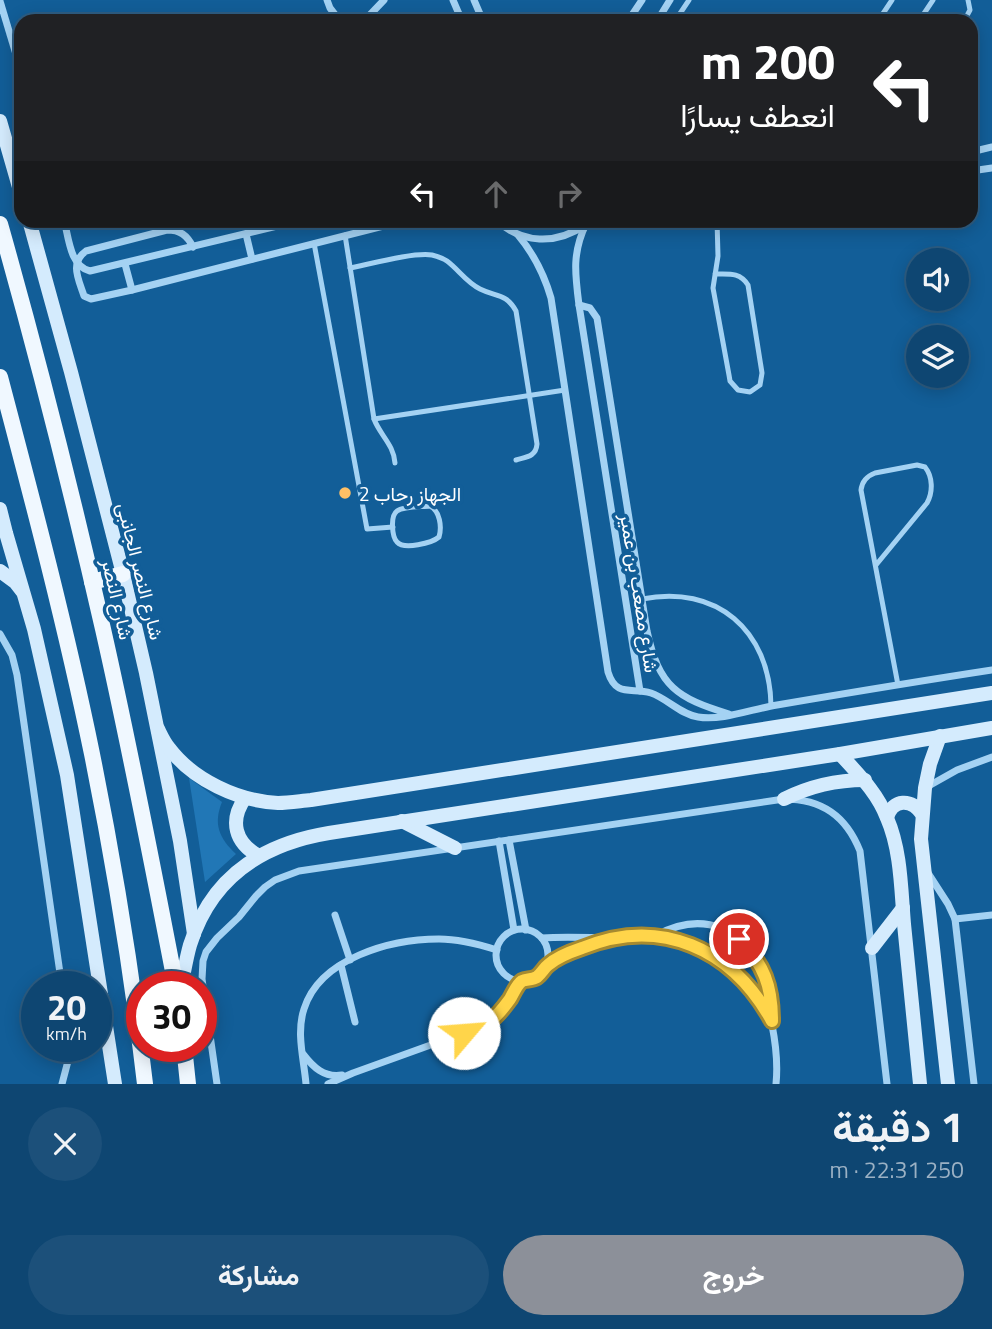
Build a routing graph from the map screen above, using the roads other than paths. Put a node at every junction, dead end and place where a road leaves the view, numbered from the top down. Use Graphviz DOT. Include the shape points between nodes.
graph roads {
  1 [pos="384,0"];
  2 [pos="0,1"];
  3 [pos="370,14"];
  4 [pos="12,41"];
  5 [pos="14,48"];
  6 [pos="0,121"];
  7 [pos="14,170"];
  8 [pos="0,224"];
  9 [pos="31,228"];
  10 [pos="66,228"];
  11 [pos="270,228"];
  12 [pos="372,228"];
  13 [pos="506,228"];
  14 [pos="579,228"];
  15 [pos="585,228"];
  16 [pos="717,228"];
  17 [pos="368,229"];
  18 [pos="246,234"];
  19 [pos="345,235"];
  20 [pos="518,235"];
  21 [pos="314,243"];
  22 [pos="193,247"];
  23 [pos="252,259"];
  24 [pos="76,263"];
  25 [pos="125,264"];
  26 [pos="351,268"];
  27 [pos="715,274"];
  28 [pos="132,290"];
  29 [pos="579,305"];
  30 [pos="0,377"];
  31 [pos="565,390"];
  32 [pos="528,396"];
  33 [pos="374,419"];
  34 [pos="516,460"];
  35 [pos="395,463"];
  36 [pos="0,509"];
  37 [pos="393,527"];
  38 [pos="876,565"];
  39 [pos="0,571"];
  40 [pos="123,574"];
  41 [pos="92,582"];
  42 [pos="23,594"];
  43 [pos="642,599"];
  44 [pos="0,634"];
  45 [pos="992,670"];
  46 [pos="898,685"];
  47 [pos="640,691"];
  48 [pos="992,693"];
  49 [pos="771,706"];
  50 [pos="729,715"];
  51 [pos="992,728"];
  52 [pos="158,729"];
  53 [pos="940,736"];
  54 [pos="840,754"];
  55 [pos="992,757"];
  56 [pos="864,780"];
  57 [pos="925,789"];
  58 [pos="245,798"];
  59 [pos="784,799"];
  60 [pos="922,814"];
  61 [pos="887,817"];
  62 [pos="402,821"];
  63 [pos="509,839"];
  64 [pos="499,841"];
  65 [pos="455,848"];
  66 [pos="259,856"];
  67 [pos="923,865"];
  68 [pos="903,908"];
  69 [pos="335,915"];
  70 [pos="992,915"];
  71 [pos="955,919"];
  72 [pos="514,930"];
  73 [pos="526,930"];
  74 [pos="657,935"];
  75 [pos="194,936"];
  76 [pos="542,938"];
  77 [pos="617,938"];
  78 [pos="872,948"];
  79 [pos="497,950"];
  80 [pos="350,960"];
  81 [pos="341,965"];
  82 [pos="546,966"];
  83 [pos="60,971"];
  84 [pos="175,971"];
  85 [pos="183,971"];
  86 [pos="522,981"];
  87 [pos="772,1021"];
  88 [pos="355,1022"];
  89 [pos="303,1053"];
  90 [pos="68,1062"];
  91 [pos="186,1062"];
  92 [pos="353,1073"];
  93 [pos="62,1084"];
  94 [pos="115,1084"];
  95 [pos="145,1084"];
  96 [pos="188,1084"];
  97 [pos="216,1084"];
  98 [pos="306,1084"];
  99 [pos="327,1084"];
  100 [pos="776,1084"];
  101 [pos="887,1084"];
  102 [pos="920,1084"];
  103 [pos="947,1084"];
  104 [pos="974,1084"];
  1 -- 3 [label="street"];
  2 -- 4 [label="street"];
  4 -- 5 [label="street"];
  6 -- 7 [label="street"];
  8 -- 41 [label="main road, شارع النصر"];
  9 -- 40 [label="street, شارع النصر الجانبى"];
  10 -- 24 [label="street"];
  11 -- 18 [label="street"];
  12 -- 17 [label="street"];
  13 -- 20 [label="street"];
  14 -- 20 [label="street" via="554,239"];
  15 -- 29 [label="street, شارع مصعب بن عمير" via="574,267"];
  16 -- 27 [label="lane"];
  17 -- 19 [label="street"];
  18 -- 22 [label="street"];
  18 -- 23 [label="street"];
  19 -- 21 [label="street"];
  19 -- 26 [label="lane"];
  20 -- 31 [label="street, شارع مصعب بن عمير" via="535,258 549,291"];
  21 -- 23 [label="street"];
  21 -- 37 [label="lane" via="367,529"];
  22 -- 24 [label="street" via="183,233 167,230 86,251"];
  22 -- 25 [label="street"];
  23 -- 28 [label="street"];
  24 -- 25 [label="street" via="90,271"];
  24 -- 28 [label="street" via="86,298"];
  25 -- 28 [label="street"];
  26 -- 32 [label="lane" via="432,255 445,260 467,281 505,297 516,311"];
  26 -- 33 [label="lane"];
  27 -- 27 [label="lane" via="740,276 748,285 762,373 760,385 750,392 738,390 730,381 713,288"];
  29 -- 43 [label="street" via="590,308 597,318"];
  29 -- 47 [label="street, شارع مصعب بن عمير"];
  30 -- 95 [label="main road" via="92,751 123,917"];
  31 -- 32 [label="lane"];
  31 -- 47 [label="street, شارع مصعب بن عمير" via="608,672 616,686"];
  32 -- 33 [label="lane"];
  32 -- 34 [label="lane" via="536,449"];
  33 -- 35 [label="lane"];
  36 -- 42 [label="street"];
  37 -- 37 [label="lane" via="393,516 401,509 430,506 437,511 440,532 435,541 404,546 395,539"];
  38 -- 38 [label="lane" via="862,484 876,473 925,467 930,474 930,497"];
  38 -- 46 [label="lane"];
  39 -- 42 [label="street"];
  40 -- 41 [label="main road"];
  40 -- 52 [label="street, شارع النصر الجانبى"];
  41 -- 84 [label="main road, شارع النصر"];
  42 -- 94 [label="street" via="67,775"];
  43 -- 49 [label="lane" via="688,597 737,621 763,659"];
  43 -- 50 [label="street" via="652,654 666,680 685,698"];
  44 -- 83 [label="street" via="18,675"];
  45 -- 46 [label="street"];
  46 -- 49 [label="street"];
  47 -- 50 [label="street" via="692,716"];
  48 -- 58 [label="street" via="311,800 278,803"];
  49 -- 50 [label="street"];
  51 -- 53 [label="street"];
  52 -- 58 [label="street" via="190,770"];
  52 -- 75 [label="street, شارع النصر الجانبى"];
  53 -- 54 [label="street"];
  53 -- 57 [label="street"];
  54 -- 56 [label="street"];
  54 -- 62 [label="street"];
  55 -- 57 [label="street"];
  56 -- 59 [label="street" via="823,784"];
  56 -- 61 [label="street"];
  57 -- 60 [label="street"];
  58 -- 66 [label="street" via="236,815 238,835"];
  59 -- 63 [label="street"];
  59 -- 78 [label="street" via="808,801 831,811 849,829 862,864"];
  60 -- 61 [label="street" via="903,802"];
  60 -- 67 [label="street"];
  61 -- 68 [label="street"];
  62 -- 65 [label="street"];
  62 -- 66 [label="street" via="299,839"];
  63 -- 64 [label="street"];
  63 -- 73 [label="street"];
  64 -- 65 [label="street"];
  64 -- 72 [label="street"];
  65 -- 97 [label="street" via="299,871 275,880 256,895 211,945 203,961"];
  66 -- 75 [label="street" via="216,894"];
  67 -- 71 [label="street"];
  67 -- 103 [label="street"];
  68 -- 78 [label="street"];
  68 -- 102 [label="street"];
  69 -- 80 [label="street"];
  70 -- 71 [label="street"];
  71 -- 104 [label="street"];
  72 -- 73 [label="street"];
  72 -- 79 [label="street"];
  73 -- 76 [label="street"];
  74 -- 77 [label="street"];
  74 -- 87 [label="street" via="699,948 724,964 756,995"];
  74 -- 87 [label="street" via="688,924 730,931 766,977"];
  75 -- 85 [label="street"];
  76 -- 77 [label="street"];
  76 -- 82 [label="street" via="548,951"];
  77 -- 82 [label="street" via="584,947"];
  78 -- 101 [label="street"];
  79 -- 80 [label="street" via="458,941 423,940"];
  79 -- 86 [label="street" via="502,971"];
  80 -- 81 [label="street"];
  81 -- 88 [label="street"];
  81 -- 89 [label="street" via="322,979 308,998 300,1031"];
  82 -- 86 [label="street" via="536,977"];
  86 -- 92 [label="street" via="486,1025"];
  87 -- 100 [label="street"];
  89 -- 92 [label="street" via="323,1073"];
  89 -- 98 [label="street"];
  90 -- 93 [label="street"];
  91 -- 96 [label="main road"];
  92 -- 99 [label="street"];
}
